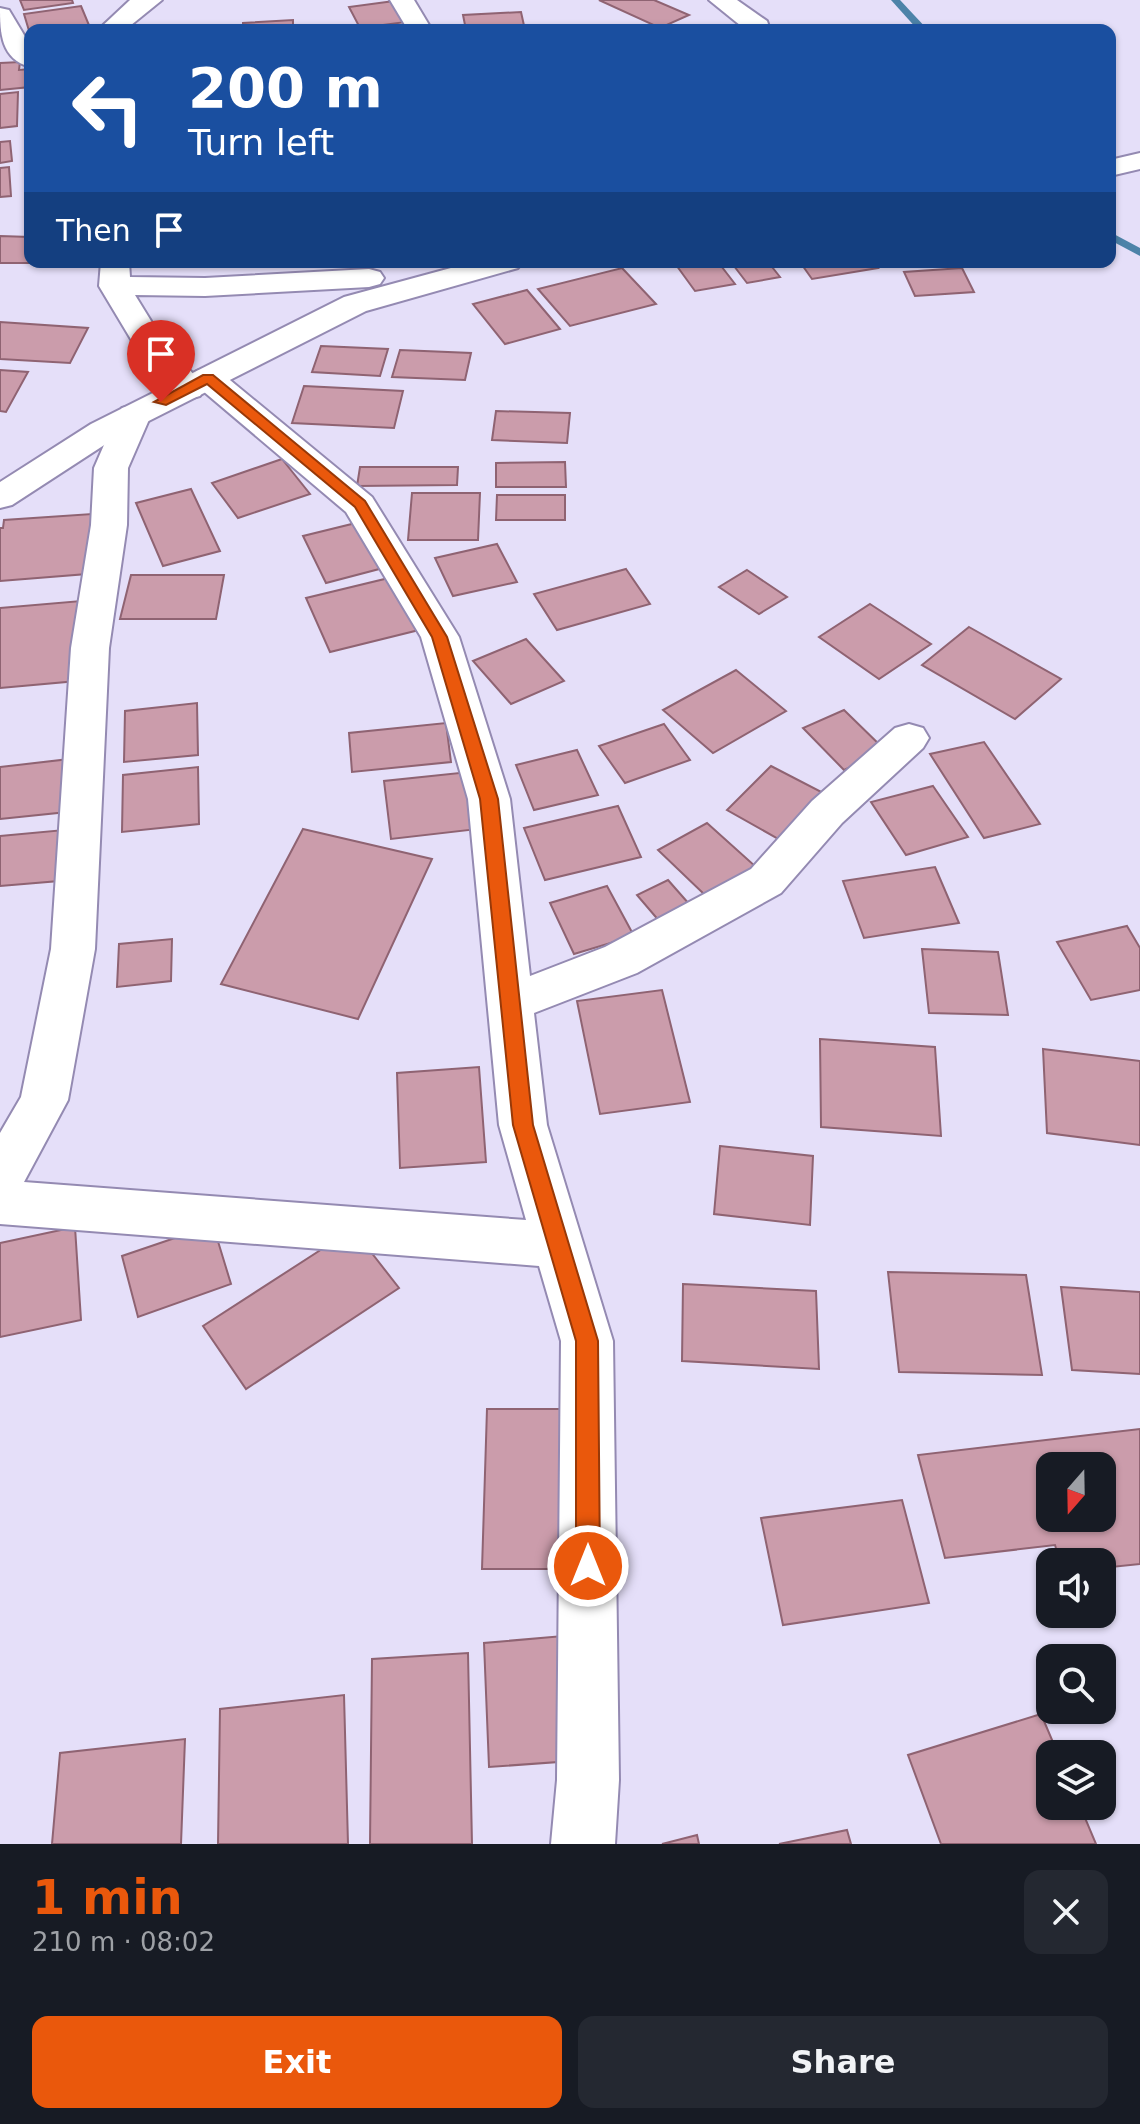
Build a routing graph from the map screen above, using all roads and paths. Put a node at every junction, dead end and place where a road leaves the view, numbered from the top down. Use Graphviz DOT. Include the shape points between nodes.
graph roads {
  1 [pos="150,0"];
  2 [pos="402,0"];
  3 [pos="721,0"];
  4 [pos="0,15"];
  5 [pos="117,24"];
  6 [pos="416,24"];
  7 [pos="755,24"];
  8 [pos="16,52"];
  9 [pos="1140,161"];
  10 [pos="1116,167"];
  11 [pos="463,268"];
  12 [pos="114,274"];
  13 [pos="368,281"];
  14 [pos="198,383"];
  15 [pos="134,415"];
  16 [pos="0,497"];
  17 [pos="909,738"];
  18 [pos="510,1003"];
  19 [pos="0,1179"];
  20 [pos="0,1202"];
  21 [pos="558,1245"];
  22 [pos="583,1844"];
  1 -- 5 [label="street"];
  2 -- 6 [label="street"];
  3 -- 7 [label="street"];
  4 -- 8 [label="street"];
  9 -- 10 [label="street"];
  11 -- 13 [label="street"];
  12 -- 13 [label="street" via="205,287"];
  12 -- 14 [label="street" via="146,339"];
  13 -- 14 [label="street"];
  14 -- 15 [label="street"];
  14 -- 18 [label="street" via="360,505 440,637 489,799"];
  15 -- 16 [label="street"];
  15 -- 19 [label="street" via="111,468 109,525 90,648 73,949 44,1100"];
  17 -- 18 [label="street" via="827,812 766,881 621,960"];
  18 -- 21 [label="street" via="523,1125"];
  20 -- 21 [label="street"];
  21 -- 22 [label="street" via="587,1341 588,1780"];
}
